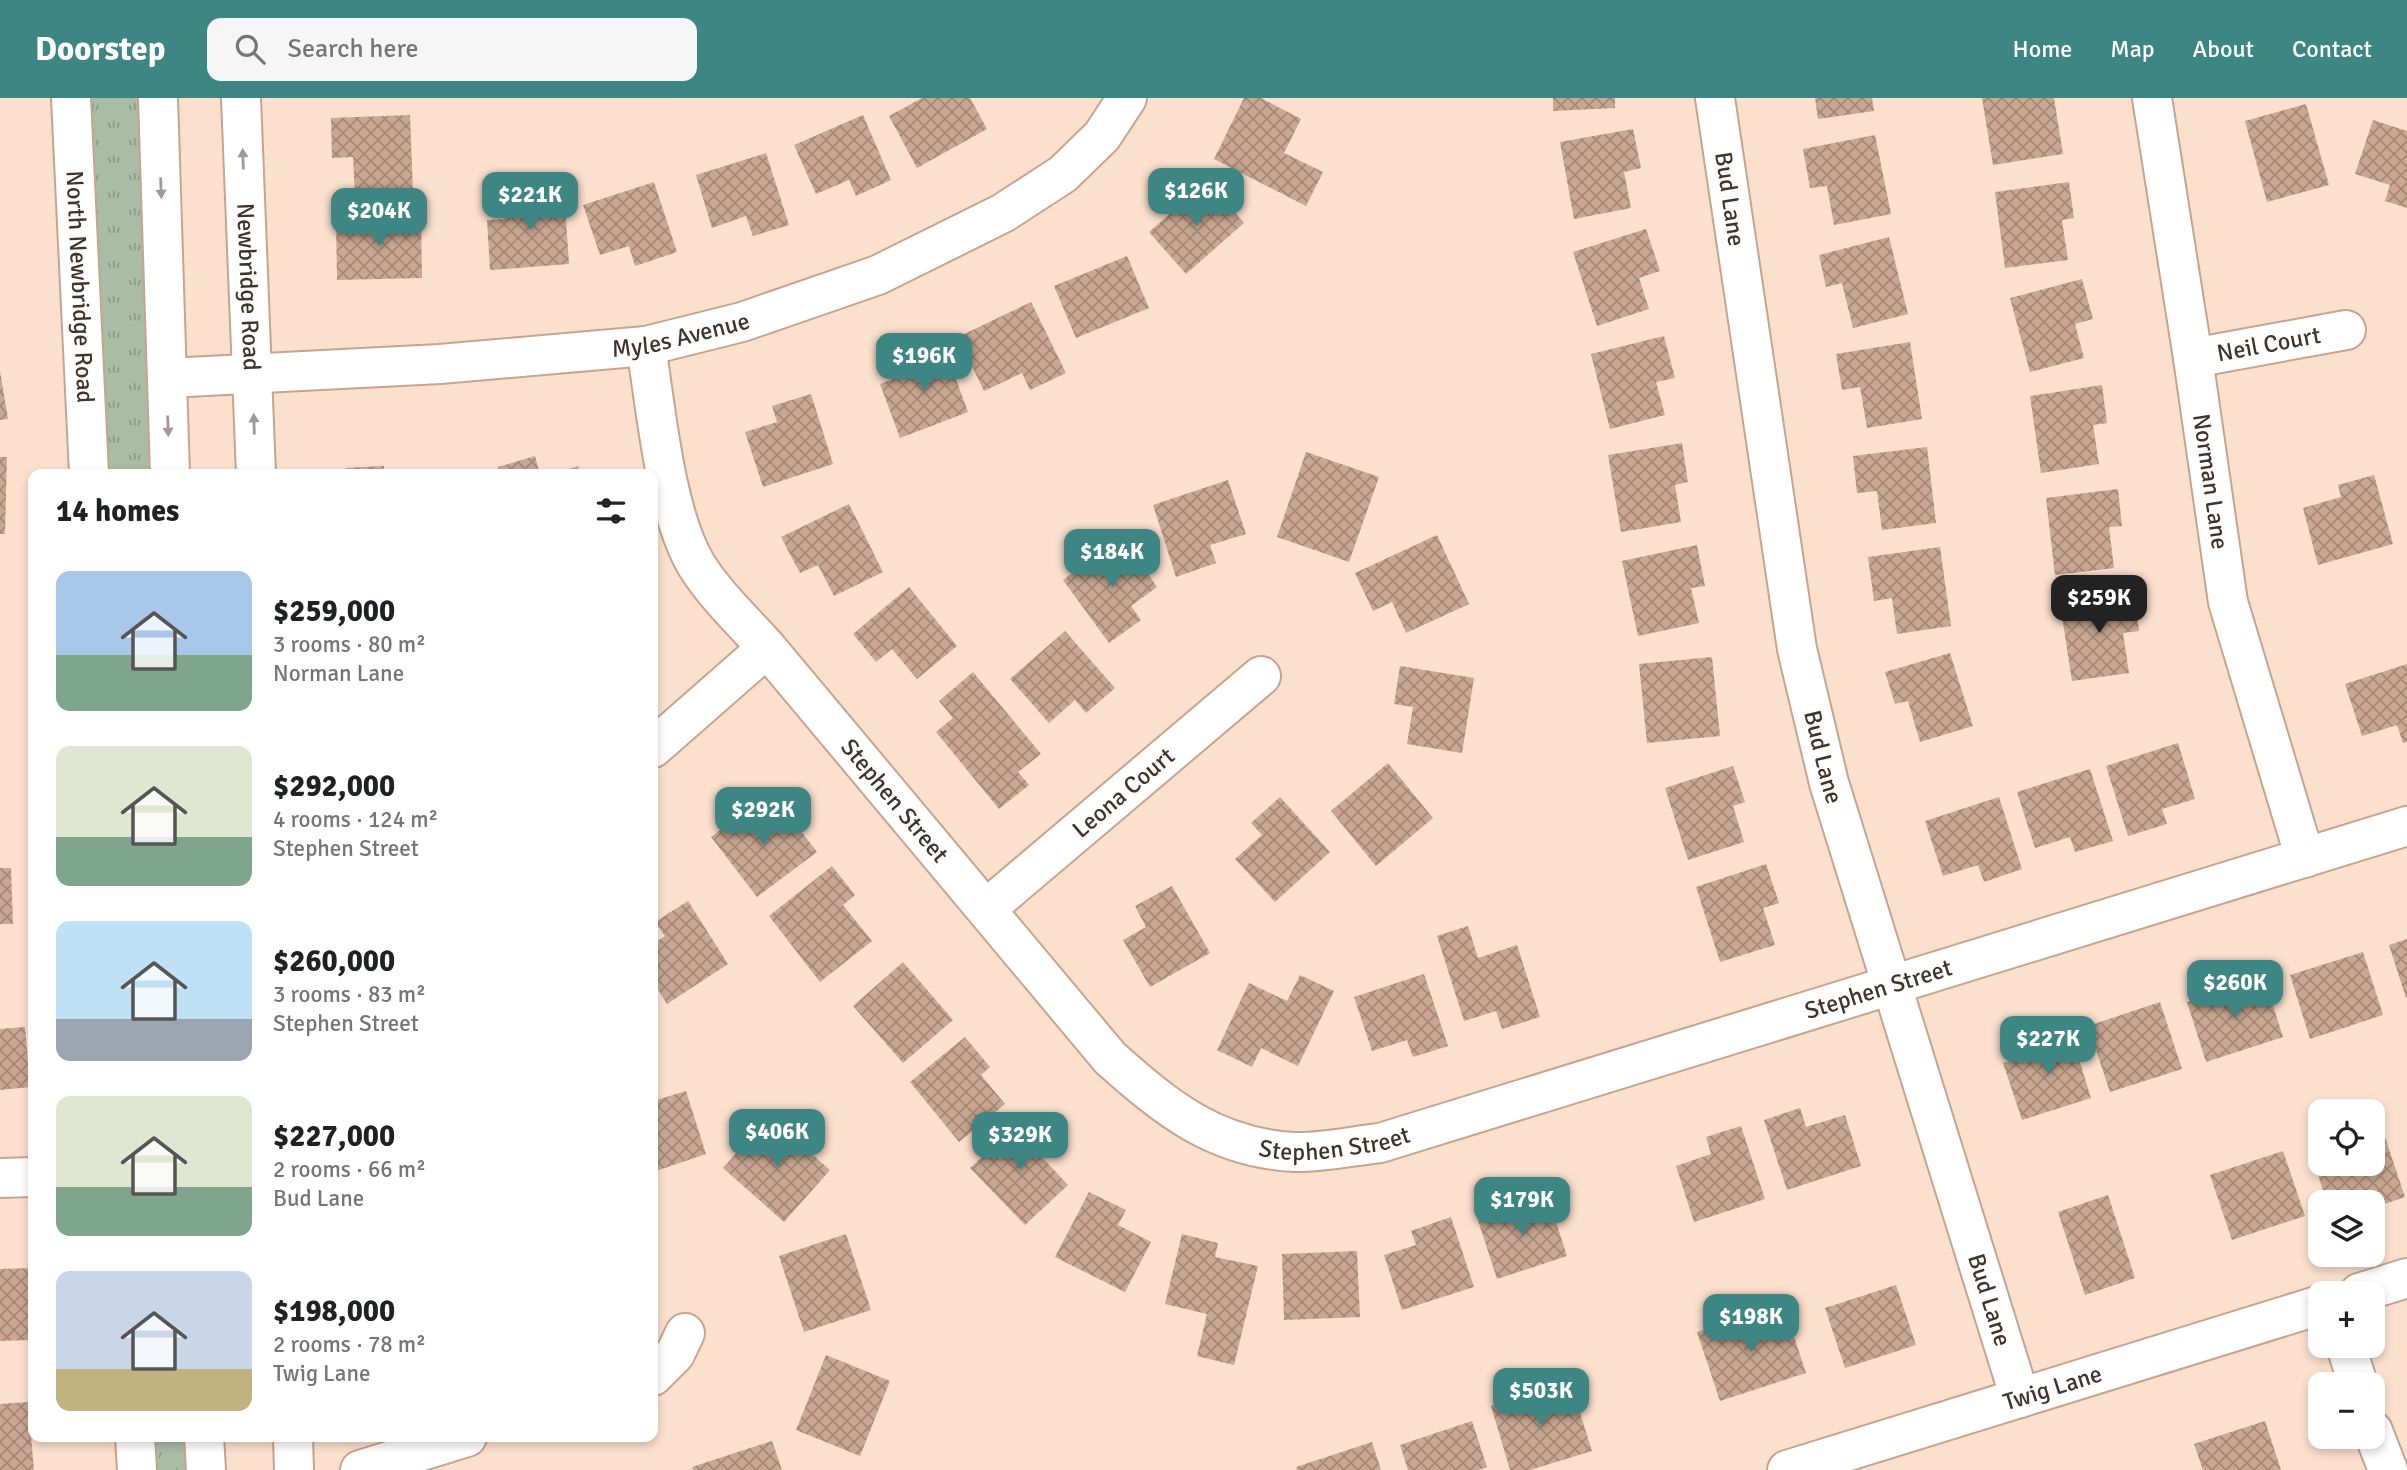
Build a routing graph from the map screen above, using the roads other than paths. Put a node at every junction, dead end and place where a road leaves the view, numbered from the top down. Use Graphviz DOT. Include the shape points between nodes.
graph roads {
  1 [pos="71,98"];
  2 [pos="158,98"];
  3 [pos="241,98"];
  4 [pos="1127,98"];
  5 [pos="1715,98"];
  6 [pos="2152,98"];
  7 [pos="2346,330"];
  8 [pos="646,346"];
  9 [pos="2193,358"];
  10 [pos="252,374"];
  11 [pos="167,378"];
  12 [pos="89,469"];
  13 [pos="170,469"];
  14 [pos="256,469"];
  15 [pos="766,648"];
  16 [pos="1261,676"];
  17 [pos="658,744"];
  18 [pos="2407,826"];
  19 [pos="2305,858"];
  20 [pos="986,909"];
  21 [pos="1893,985"];
  22 [pos="28,1177"];
  23 [pos="0,1178"];
  24 [pos="2407,1278"];
  25 [pos="2385,1285"];
  26 [pos="2308,1309"];
  27 [pos="685,1333"];
  28 [pos="658,1371"];
  29 [pos="2020,1398"];
  30 [pos="135,1442"];
  31 [pos="204,1442"];
  32 [pos="293,1442"];
  33 [pos="451,1442"];
  34 [pos="2380,1449"];
  35 [pos="137,1470"];
  36 [pos="206,1470"];
  37 [pos="294,1470"];
  38 [pos="360,1470"];
  39 [pos="1787,1470"];
  40 [pos="2388,1470"];
  1 -- 12 [label="street, North Newbridge Road"];
  2 -- 11 [label="street, one-way"];
  10 -- 3 [label="street, Newbridge Road, one-way"];
  4 -- 8 [label="street, Myles Avenue" via="1102,136 1063,174 1003,213 878,275 741,322"];
  5 -- 21 [label="street, Bud Lane" via="1797,649 1829,783"];
  6 -- 9 [label="street, Norman Lane"];
  7 -- 9 [label="street, Neil Court"];
  8 -- 10 [label="street, Myles Avenue"];
  8 -- 15 [label="street, Stephen Street" via="665,465 687,546 710,584"];
  9 -- 19 [label="street, Norman Lane" via="2228,602"];
  10 -- 11 [label="street, Myles Avenue"];
  14 -- 10 [label="street, Newbridge Road, one-way"];
  11 -- 13 [label="street, one-way"];
  15 -- 17 [label="street"];
  15 -- 20 [label="street, Stephen Street"];
  16 -- 20 [label="street, Leona Court"];
  18 -- 19 [label="street, Stephen Street"];
  19 -- 21 [label="street, Stephen Street"];
  20 -- 21 [label="street, Stephen Street" via="1110,1058 1156,1099 1193,1124 1251,1147 1296,1152 1380,1143"];
  21 -- 29 [label="street, Bud Lane"];
  22 -- 23 [label="street"];
  24 -- 25 [label="street"];
  26 -- 29 [label="street, Twig Lane"];
  27 -- 28 [label="street" via="675,1354"];
  29 -- 39 [label="street, Twig Lane"];
  30 -- 35 [label="street"];
  31 -- 36 [label="street"];
  32 -- 37 [label="street"];
  33 -- 38 [label="street"];
  34 -- 40 [label="street"];
}
